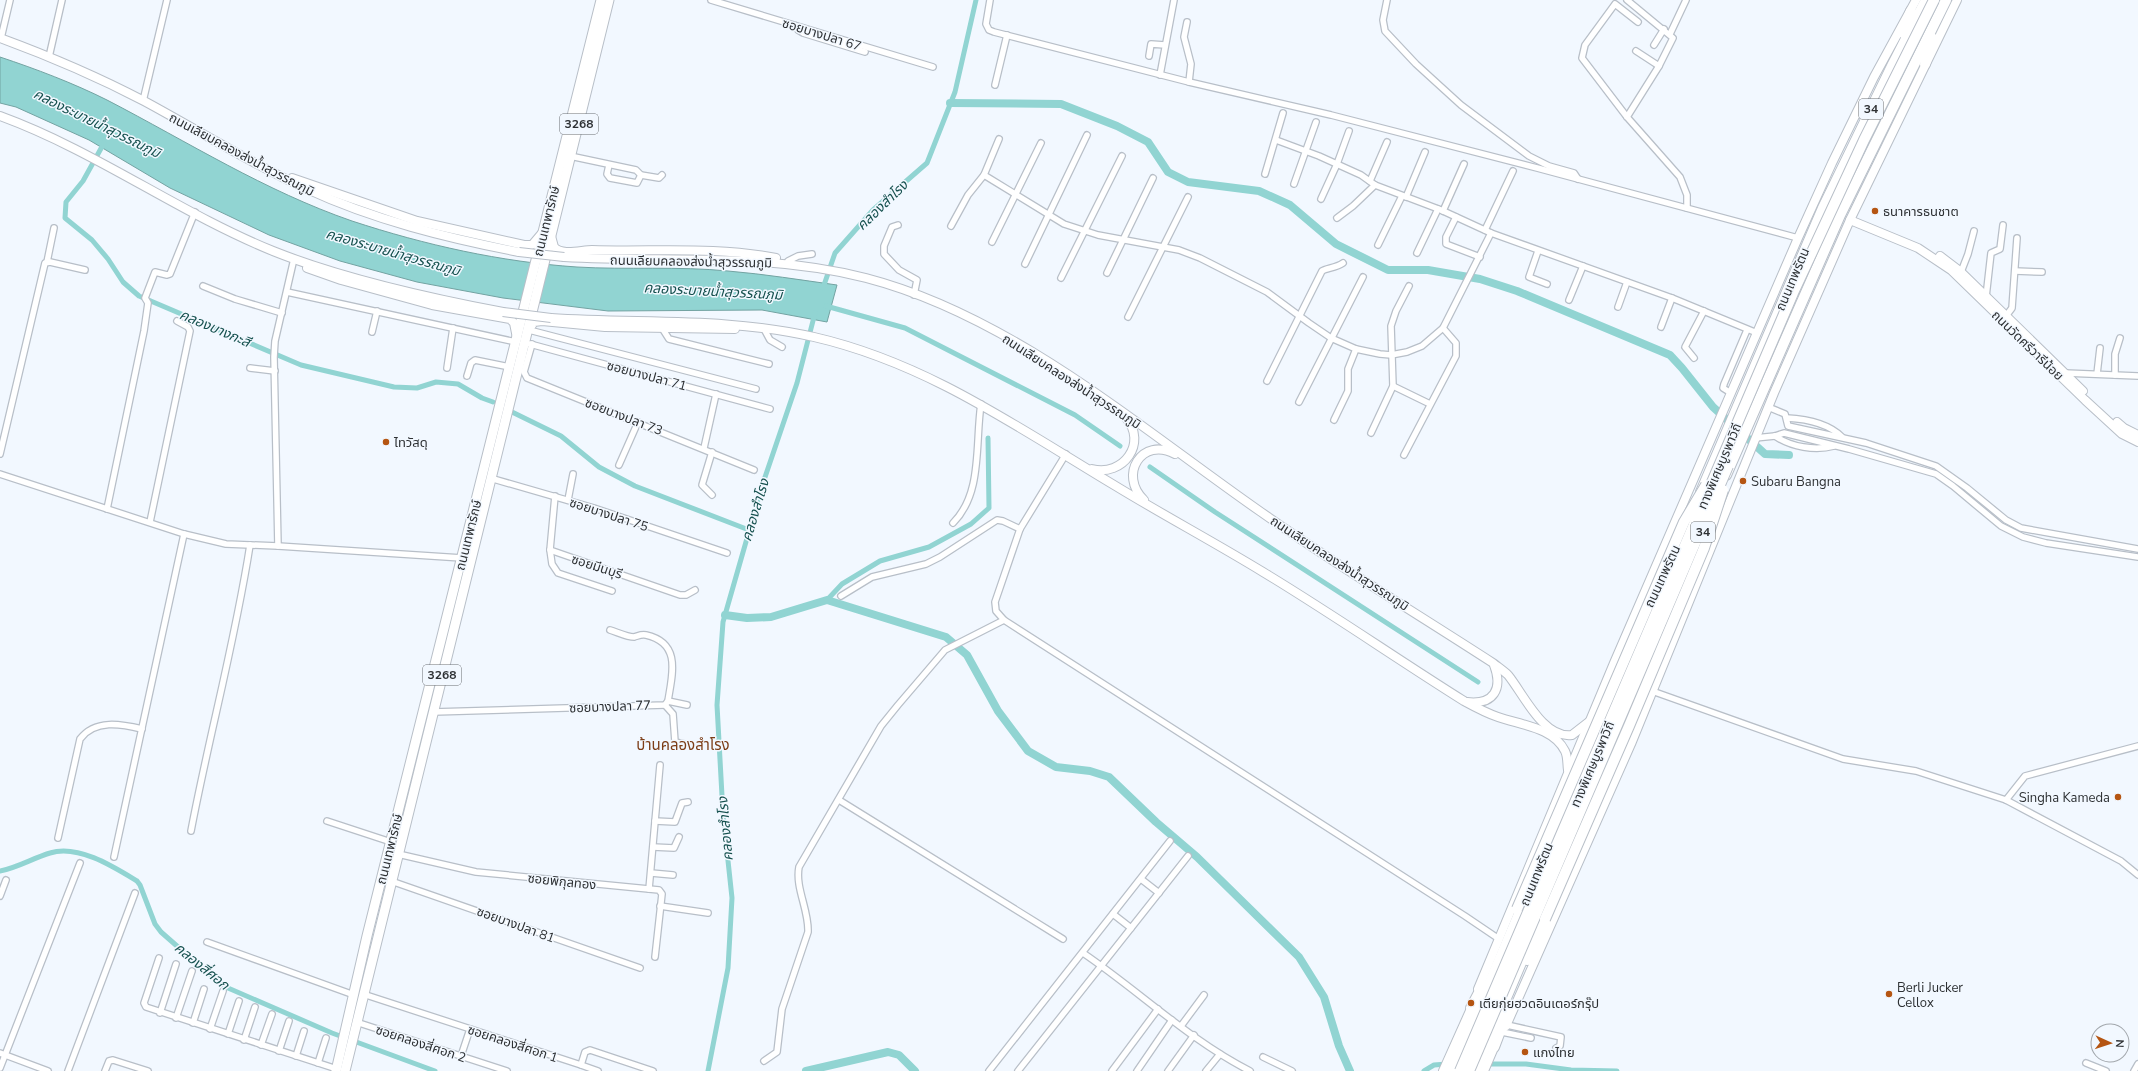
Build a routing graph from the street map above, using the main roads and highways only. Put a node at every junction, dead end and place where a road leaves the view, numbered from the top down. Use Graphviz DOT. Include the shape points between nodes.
graph roads {
  1 [pos="601,0"];
  2 [pos="609,0"];
  3 [pos="1916,0"];
  4 [pos="1926,0"];
  5 [pos="1934,0"];
  6 [pos="1943,0"];
  7 [pos="1946,0"];
  8 [pos="1957,0"];
  9 [pos="1910,11"];
  10 [pos="1938,15"];
  11 [pos="1,38"];
  12 [pos="1893,64"];
  13 [pos="1925,64"];
  14 [pos="0,116"];
  15 [pos="274,173"];
  16 [pos="1850,220"];
  17 [pos="546,233"];
  18 [pos="1918,248"];
  19 [pos="273,251"];
  20 [pos="794,263"];
  21 [pos="770,329"];
  22 [pos="524,339"];
  23 [pos="1119,410"];
  24 [pos="2138,435"];
  25 [pos="2138,442"];
  26 [pos="1724,465"];
  27 [pos="1082,466"];
  28 [pos="1202,469"];
  29 [pos="1152,507"];
  30 [pos="1714,538"];
  31 [pos="1696,548"];
  32 [pos="1493,663"];
  33 [pos="1464,701"];
  34 [pos="1590,721"];
  35 [pos="419,750"];
  36 [pos="1573,771"];
  37 [pos="1598,780"];
  38 [pos="359,995"];
  39 [pos="1471,1008"];
  40 [pos="1494,1047"];
  41 [pos="339,1070"];
  42 [pos="1443,1071"];
  43 [pos="1452,1071"];
  44 [pos="1460,1071"];
  45 [pos="1470,1071"];
  46 [pos="1475,1071"];
  47 [pos="1484,1071"];
  1 -- 17 [label="main road, ถนนเทพารักษ์ / 3268"];
  2 -- 17 [label="main road, ถนนเทพารักษ์ / 3268" via="570,156"];
  3 -- 9 [label="main road, ถนนเทพรัตน / 34"];
  4 -- 12 [label="highway, ถนนเทพรัตน / 34"];
  5 -- 26 [label="highway, ทางพิเศษบูรพาวิถี, bridge" via="1832,207"];
  6 -- 26 [label="highway, ทางพิเศษบูรพาวิถี" via="1837,213"];
  7 -- 10 [label="highway, ถนนเทพรัตน / 34"];
  8 -- 13 [label="main road, 34"];
  9 -- 12 [label="highway"];
  9 -- 34 [label="main road, ถนนเทพรัตน / 34" via="1874,77 1798,238"];
  10 -- 13 [label="highway"];
  10 -- 31 [label="highway, ถนนเทพรัตน / 34" via="1840,215"];
  11 -- 15 [label="main road, ถนนเลียบคลองส่งน้ำสุวรรณภูมิ" via="84,71"];
  12 -- 36 [label="highway, ถนนเทพรัตน / 34" via="1823,208 1714,464"];
  13 -- 16 [label="main road, 34"];
  14 -- 19 [label="main road" via="97,160"];
  15 -- 17 [label="main road" via="403,217 509,242 532,245"];
  15 -- 20 [label="main road, ถนนเลียบคลองส่งน้ำสุวรรณภูมิ, bridge" via="356,209 462,241 518,252 617,260 720,259"];
  16 -- 18 [label="main road, ถนนวัดศรีวารีน้อย"];
  16 -- 30 [label="main road, 34"];
  17 -- 20 [label="main road" via="554,248 560,252 722,252 768,256"];
  17 -- 22 [label="main road, ถนนเทพารักษ์ / 3268, bridge" via="525,320"];
  18 -- 24 [label="main road, ถนนวัดศรีวารีน้อย" via="1927,249 1944,258 1961,272 2124,428"];
  18 -- 25 [label="main road, ถนนวัดศรีวารีน้อย" via="1951,270 2085,400 2122,434"];
  19 -- 21 [label="main road, bridge" via="445,301 503,312 592,321 720,323"];
  19 -- 22 [label="main road" via="294,263 341,280 425,303 510,319"];
  20 -- 23 [label="main road, ถนนเลียบคลองส่งน้ำสุวรรณภูมิ" via="866,278 952,310 1020,345"];
  21 -- 22 [label="main road" via="571,325 542,321 534,322"];
  21 -- 27 [label="main road" via="844,346 930,377 981,404"];
  22 -- 35 [label="main road, ถนนเทพารักษ์ / 3268" via="433,712"];
  22 -- 35 [label="main road, ถนนเทพารักษ์ / 3268" via="510,367 462,558"];
  23 -- 27 [label="main road" via="1133,430 1134,448 1130,456 1119,466 1108,470"];
  23 -- 28 [label="main road, ถนนเลียบคลองส่งน้ำสุวรรณภูมิ"];
  26 -- 39 [label="highway, bridge" via="1684,522 1496,961"];
  26 -- 40 [label="highway, bridge" via="1720,503 1704,548 1545,919"];
  26 -- 44 [label="highway, ทางพิเศษบูรพาวิถี, bridge"];
  26 -- 45 [label="highway, ทางพิเศษบูรพาวิถี, bridge"];
  27 -- 29 [label="main road"];
  28 -- 29 [label="main road" via="1168,450 1155,449 1142,455 1134,467 1133,482 1138,494"];
  28 -- 32 [label="main road, ถนนเลียบคลองส่งน้ำสุวรรณภูมิ" via="1262,513"];
  29 -- 33 [label="main road" via="1265,572"];
  30 -- 31 [label="main road, ถนนเทพรัตน"];
  30 -- 40 [label="main road, 34" via="1631,744 1505,1029"];
  31 -- 37 [label="highway, ถนนเทพรัตน / 34"];
  32 -- 33 [label="main road" via="1498,676 1498,684 1493,695 1481,702"];
  32 -- 34 [label="main road, ถนนเลียบคลองส่งน้ำสุวรรณภูมิ" via="1507,674 1538,718 1558,733 1572,735"];
  33 -- 36 [label="main road" via="1485,713 1544,732 1565,750"];
  34 -- 36 [label="main road, ถนนเทพรัตน / 34"];
  35 -- 38 [label="main road, ถนนเทพารักษ์ / 3268" via="398,854"];
  35 -- 38 [label="main road, ถนนเทพารักษ์ / 3268" via="391,842"];
  36 -- 37 [label="highway"];
  36 -- 39 [label="main road, ถนนเทพรัตน / 34" via="1498,939"];
  36 -- 43 [label="highway, ถนนเทพรัตน / 34" via="1500,962"];
  37 -- 46 [label="highway, ถนนเทพรัตน / 34"];
  38 -- 41 [label="main road, ถนนเทพารักษ์ / 3268"];
  39 -- 42 [label="main road, ถนนเทพรัตน / 34"];
  40 -- 47 [label="main road, 34"];
}
